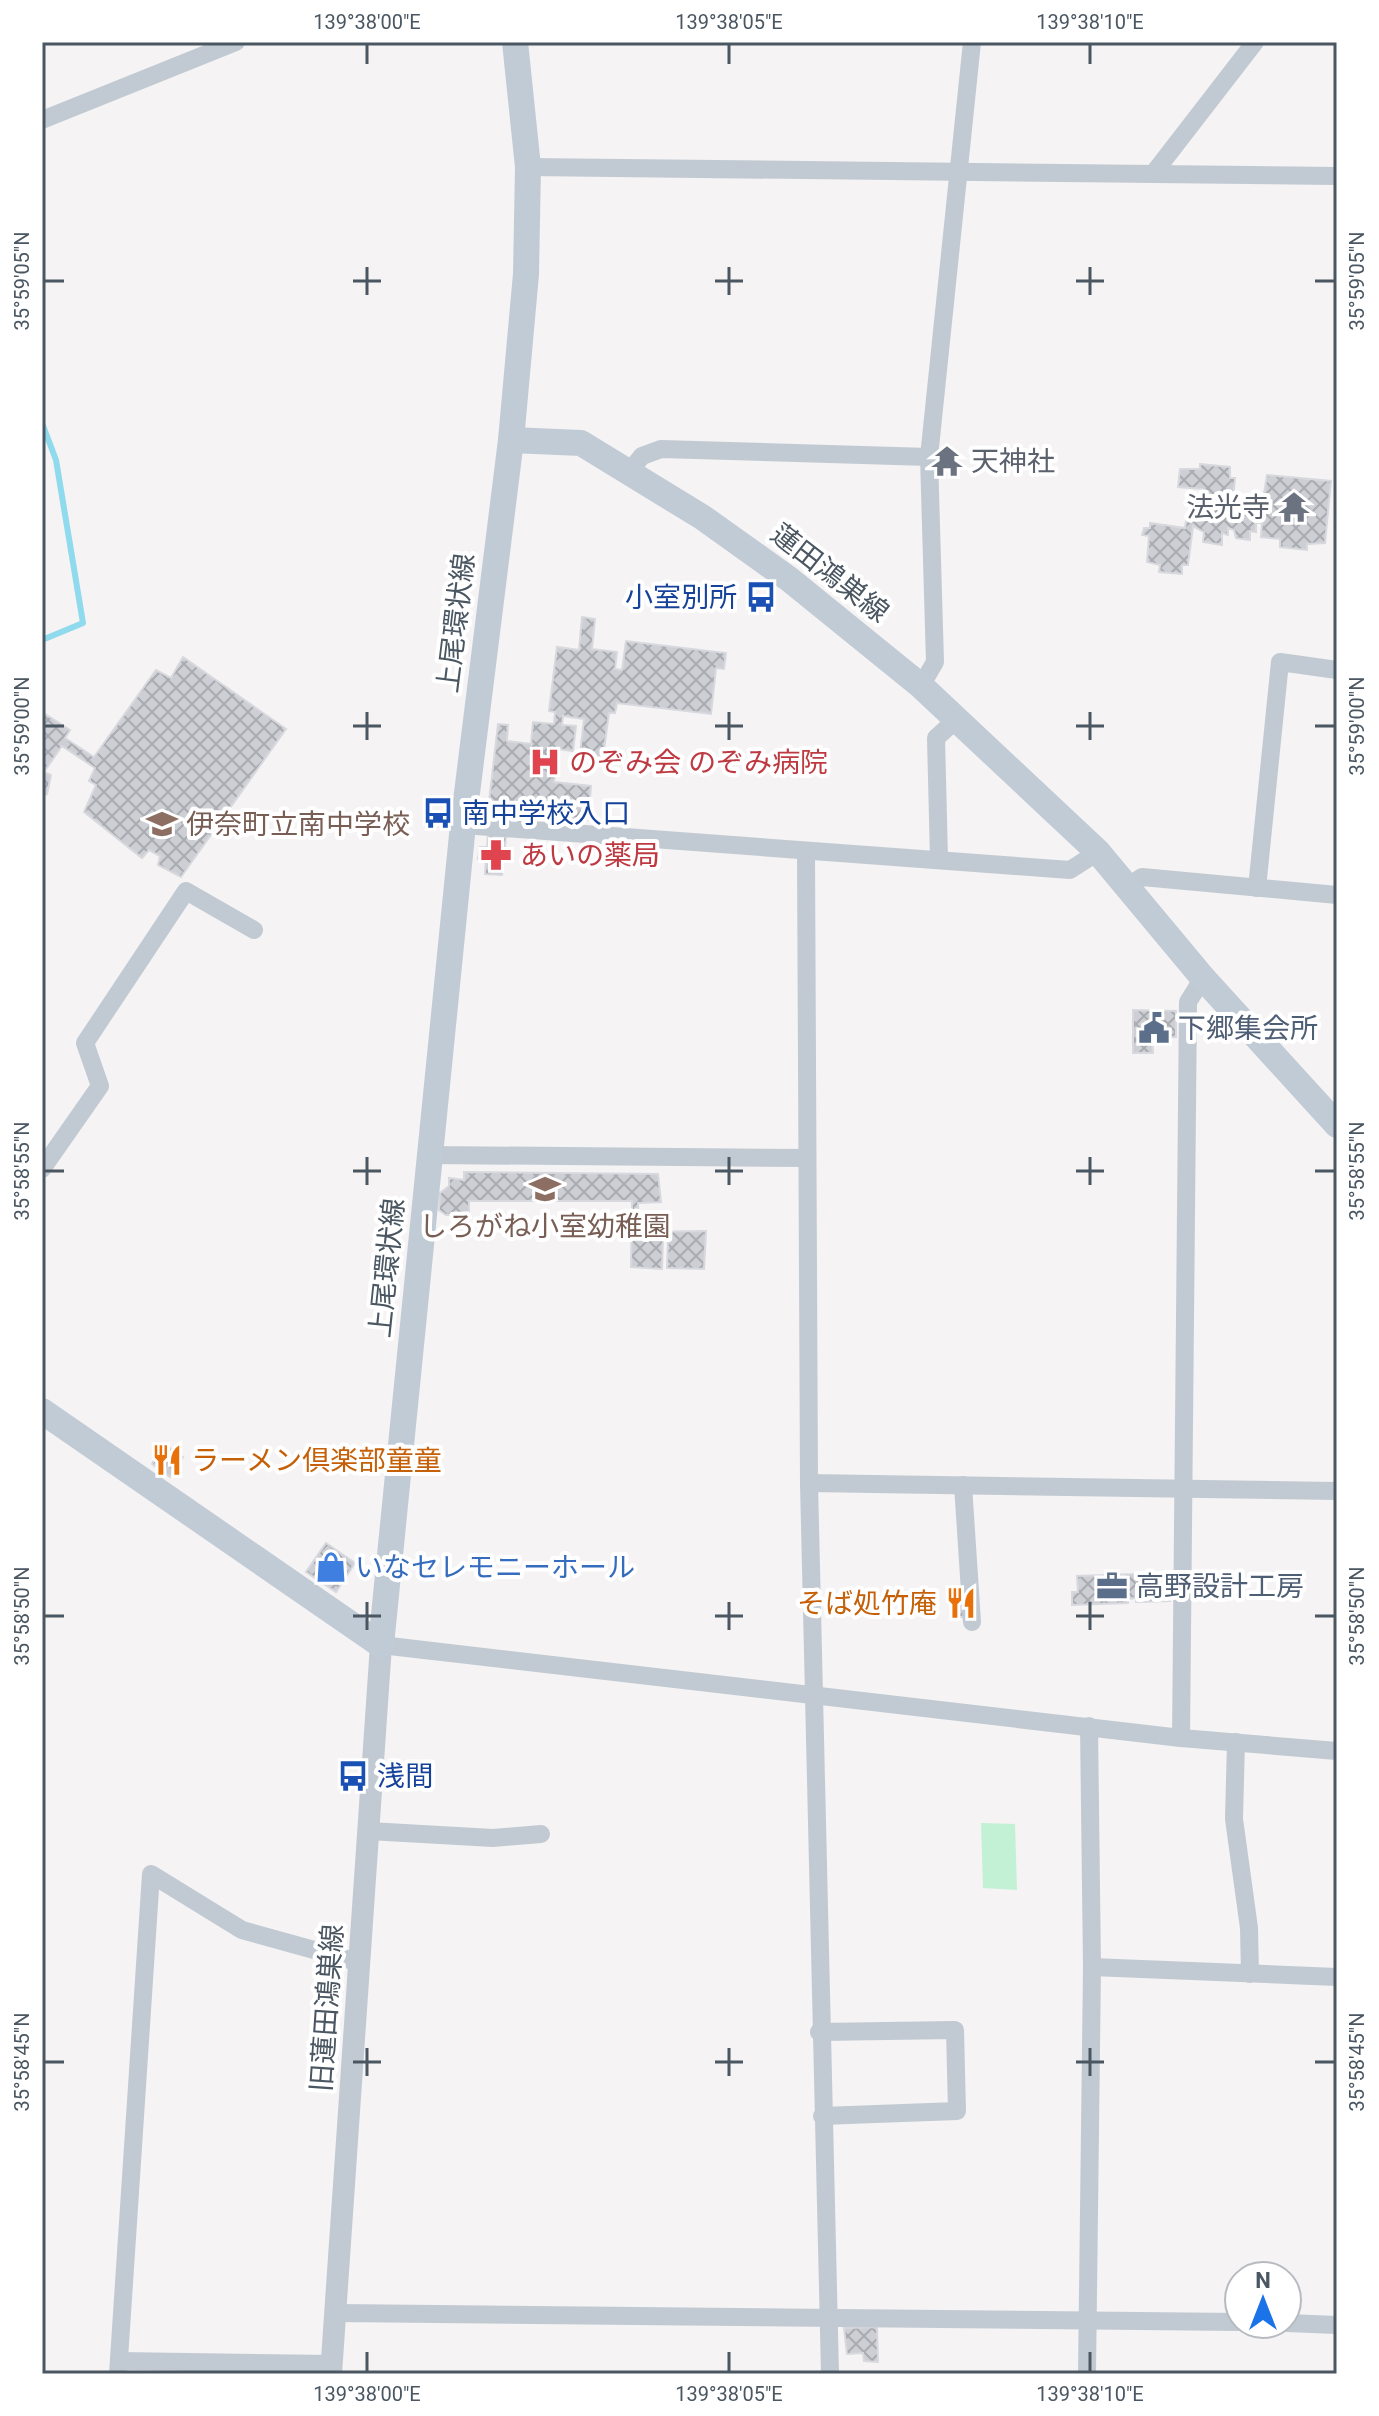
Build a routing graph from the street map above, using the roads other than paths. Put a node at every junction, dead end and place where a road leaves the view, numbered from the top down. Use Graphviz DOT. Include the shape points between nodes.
graph roads {
  1 [pos="236,42"];
  2 [pos="515,42"];
  3 [pos="972,42"];
  4 [pos="1255,42"];
  5 [pos="42,120"];
  6 [pos="528,167"];
  7 [pos="960,170"];
  8 [pos="1153,174"];
  9 [pos="1337,176"];
  10 [pos="511,440"];
  11 [pos="929,457"];
  12 [pos="628,473"];
  13 [pos="1337,670"];
  14 [pos="921,686"];
  15 [pos="958,718"];
  16 [pos="463,825"];
  17 [pos="806,852"];
  18 [pos="1098,852"];
  19 [pos="939,859"];
  20 [pos="1129,886"];
  21 [pos="1257,888"];
  22 [pos="1337,895"];
  23 [pos="254,930"];
  24 [pos="1203,978"];
  25 [pos="1337,1125"];
  26 [pos="430,1155"];
  27 [pos="807,1158"];
  28 [pos="42,1169"];
  29 [pos="42,1411"];
  30 [pos="809,1483"];
  31 [pos="963,1485"];
  32 [pos="1182,1488"];
  33 [pos="1337,1491"];
  34 [pos="972,1622"];
  35 [pos="381,1645"];
  36 [pos="812,1694"];
  37 [pos="1089,1726"];
  38 [pos="1181,1738"];
  39 [pos="1236,1742"];
  40 [pos="1337,1751"];
  41 [pos="369,1831"];
  42 [pos="541,1834"];
  43 [pos="361,1963"];
  44 [pos="1092,1967"];
  45 [pos="1250,1974"];
  46 [pos="1337,1977"];
  47 [pos="819,2032"];
  48 [pos="822,2116"];
  49 [pos="337,2313"];
  50 [pos="828,2319"];
  51 [pos="1090,2321"];
  52 [pos="1223,2322"];
  53 [pos="1303,2324"];
  54 [pos="1337,2325"];
  55 [pos="119,2367"];
  56 [pos="331,2369"];
  57 [pos="830,2374"];
  58 [pos="1087,2374"];
  1 -- 5 [label="street"];
  2 -- 6 [label="main road"];
  3 -- 7 [label="street"];
  4 -- 8 [label="street"];
  6 -- 7 [label="street"];
  6 -- 10 [label="main road" via="526,274"];
  7 -- 8 [label="street"];
  7 -- 11 [label="street"];
  8 -- 9 [label="street"];
  10 -- 12 [label="main road, 蓮田鴻巣線" via="581,443"];
  10 -- 16 [label="main road, 上尾環状線"];
  11 -- 12 [label="street" via="661,449 642,456"];
  11 -- 14 [label="street" via="935,662"];
  12 -- 14 [label="main road, 蓮田鴻巣線" via="777,570"];
  13 -- 21 [label="street" via="1280,662"];
  14 -- 15 [label="main road, 蓮田鴻巣線"];
  15 -- 18 [label="main road, 蓮田鴻巣線"];
  15 -- 19 [label="street" via="936,738"];
  16 -- 17 [label="street"];
  16 -- 26 [label="main road, 上尾環状線"];
  17 -- 19 [label="street"];
  17 -- 27 [label="street"];
  18 -- 19 [label="street" via="1070,870"];
  18 -- 20 [label="main road, 蓮田鴻巣線"];
  20 -- 21 [label="street" via="1142,877"];
  20 -- 24 [label="main road, 蓮田鴻巣線"];
  21 -- 22 [label="street"];
  23 -- 28 [label="street" via="186,891 85,1043 100,1086"];
  24 -- 25 [label="main road, 蓮田鴻巣線"];
  24 -- 32 [label="street" via="1188,1002"];
  26 -- 27 [label="street"];
  26 -- 35 [label="main road, 上尾環状線"];
  27 -- 30 [label="street"];
  29 -- 35 [label="main road"];
  30 -- 31 [label="street"];
  30 -- 36 [label="street"];
  31 -- 32 [label="street"];
  31 -- 34 [label="street"];
  32 -- 33 [label="street"];
  32 -- 38 [label="street"];
  35 -- 36 [label="street"];
  35 -- 41 [label="street, 旧蓮田鴻巣線"];
  36 -- 37 [label="street"];
  36 -- 47 [label="street"];
  37 -- 38 [label="street"];
  37 -- 44 [label="street"];
  38 -- 39 [label="street"];
  39 -- 40 [label="street"];
  39 -- 45 [label="street" via="1234,1819"];
  41 -- 42 [label="street" via="493,1838"];
  41 -- 43 [label="street, 旧蓮田鴻巣線"];
  43 -- 49 [label="street, 旧蓮田鴻巣線"];
  43 -- 55 [label="street" via="242,1930 151,1874"];
  44 -- 45 [label="street"];
  44 -- 51 [label="street"];
  45 -- 46 [label="street"];
  47 -- 48 [label="street"];
  47 -- 48 [label="street" via="955,2030 957,2111"];
  48 -- 50 [label="street"];
  49 -- 50 [label="street"];
  49 -- 56 [label="street, 旧蓮田鴻巣線"];
  50 -- 51 [label="street"];
  50 -- 57 [label="street"];
  51 -- 52 [label="street"];
  51 -- 58 [label="street"];
  53 -- 54 [label="street"];
  55 -- 56 [label="street"];
}
